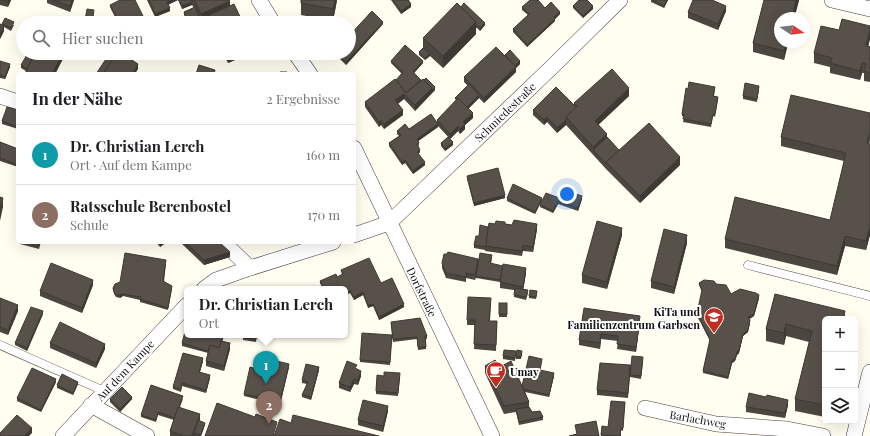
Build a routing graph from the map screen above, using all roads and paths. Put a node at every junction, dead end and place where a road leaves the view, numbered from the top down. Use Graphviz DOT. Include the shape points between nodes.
graph roads {
  1 [pos="259,0"];
  2 [pos="620,0"];
  3 [pos="832,0"];
  4 [pos="870,9"];
  5 [pos="269,16"];
  6 [pos="300,60"];
  7 [pos="309,72"];
  8 [pos="0,96"];
  9 [pos="16,101"];
  10 [pos="356,152"];
  11 [pos="389,223"];
  12 [pos="356,235"];
  13 [pos="224,244"];
  14 [pos="327,244"];
  15 [pos="748,265"];
  16 [pos="250,268"];
  17 [pos="208,286"];
  18 [pos="870,296"];
  19 [pos="184,308"];
  20 [pos="0,345"];
  21 [pos="870,372"];
  22 [pos="104,391"];
  23 [pos="91,406"];
  24 [pos="645,408"];
  25 [pos="63,436"];
  26 [pos="147,436"];
  27 [pos="492,436"];
  28 [pos="823,436"];
  29 [pos="854,436"];
  1 -- 5 [label="street"];
  2 -- 11 [label="street, Schmiedestraße"];
  3 -- 4 [label="street"];
  6 -- 7 [label="street"];
  8 -- 9 [label="street"];
  10 -- 11 [label="street, Dorfstraße"];
  11 -- 12 [label="street"];
  11 -- 27 [label="street, Dorfstraße"];
  13 -- 16 [label="street"];
  14 -- 16 [label="street"];
  15 -- 18 [label="lane"];
  16 -- 17 [label="street" via="216,280"];
  19 -- 22 [label="street, Auf dem Kampe"];
  20 -- 22 [label="lane"];
  21 -- 29 [label="street"];
  22 -- 23 [label="street, Auf dem Kampe"];
  23 -- 25 [label="street, Auf dem Kampe"];
  23 -- 26 [label="street"];
  24 -- 28 [label="street, Barlachweg" via="716,424 787,429"];
}
